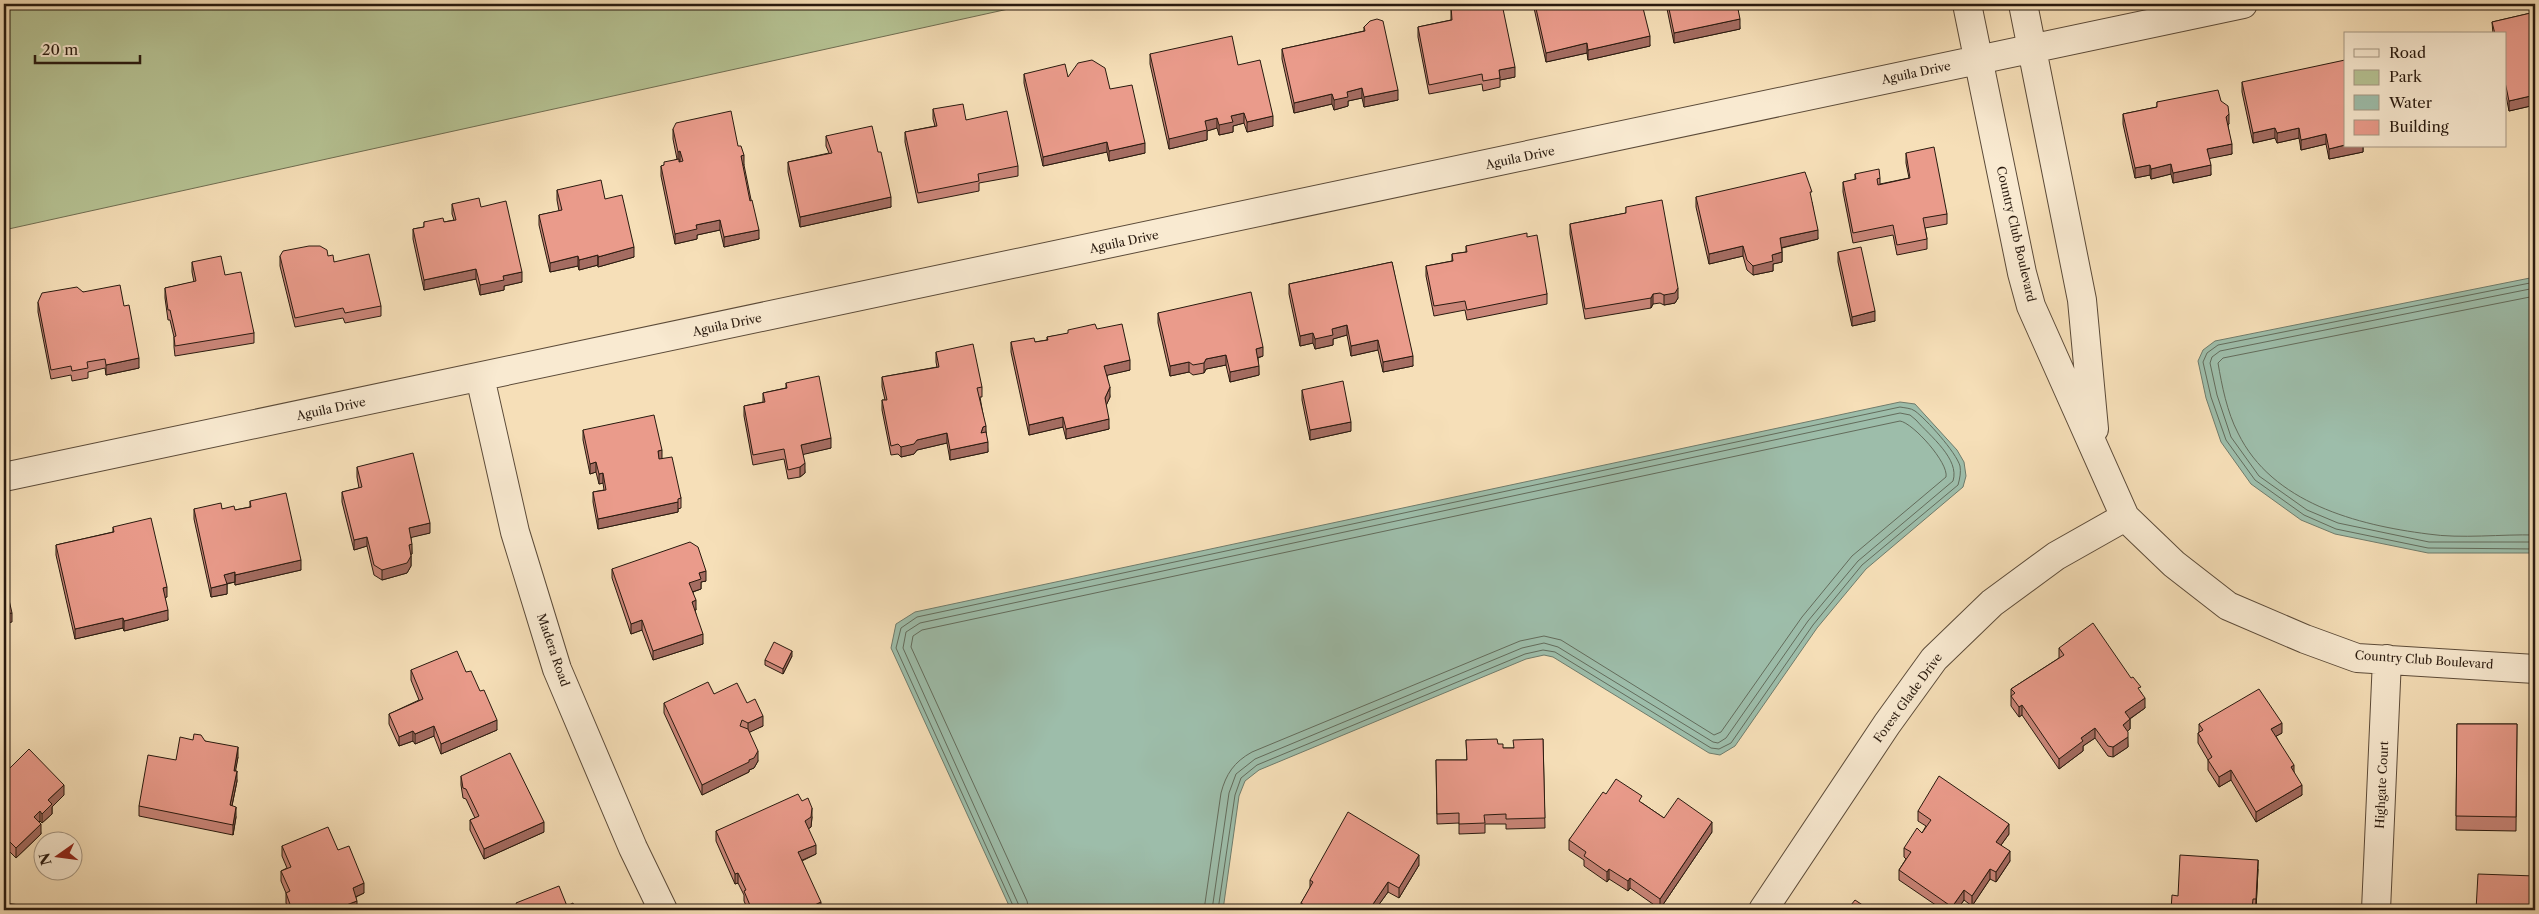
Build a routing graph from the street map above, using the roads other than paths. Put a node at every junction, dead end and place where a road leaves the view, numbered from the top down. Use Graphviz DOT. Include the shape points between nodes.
graph roads {
  1 [pos="1967,4"];
  2 [pos="2023,4"];
  3 [pos="2243,4"];
  4 [pos="2032,48"];
  5 [pos="1979,60"];
  6 [pos="480,377"];
  7 [pos="2096,453"];
  8 [pos="4,478"];
  9 [pos="2126,517"];
  10 [pos="2387,659"];
  11 [pos="2535,668"];
  12 [pos="663,910"];
  13 [pos="1763,910"];
  14 [pos="2376,910"];
  1 -- 5 [label="street, Country Club Boulevard"];
  2 -- 4 [label="street, Country Club Boulevard"];
  3 -- 4 [label="street, Aguila Drive"];
  4 -- 5 [label="street, Aguila Drive"];
  4 -- 7 [label="street, Country Club Boulevard" via="2082,300"];
  5 -- 6 [label="street, Aguila Drive"];
  5 -- 7 [label="street, Country Club Boulevard" via="2031,306"];
  6 -- 8 [label="street, Aguila Drive"];
  6 -- 12 [label="street, Madera Road" via="515,532 557,669"];
  7 -- 9 [label="street, Country Club Boulevard"];
  9 -- 10 [label="street, Country Club Boulevard" via="2174,564 2228,606 2357,658"];
  9 -- 13 [label="street, Forest Glade Drive" via="2048,562 1992,603 1934,659"];
  10 -- 11 [label="street, Country Club Boulevard"];
  10 -- 14 [label="street, Highgate Court"];
}
